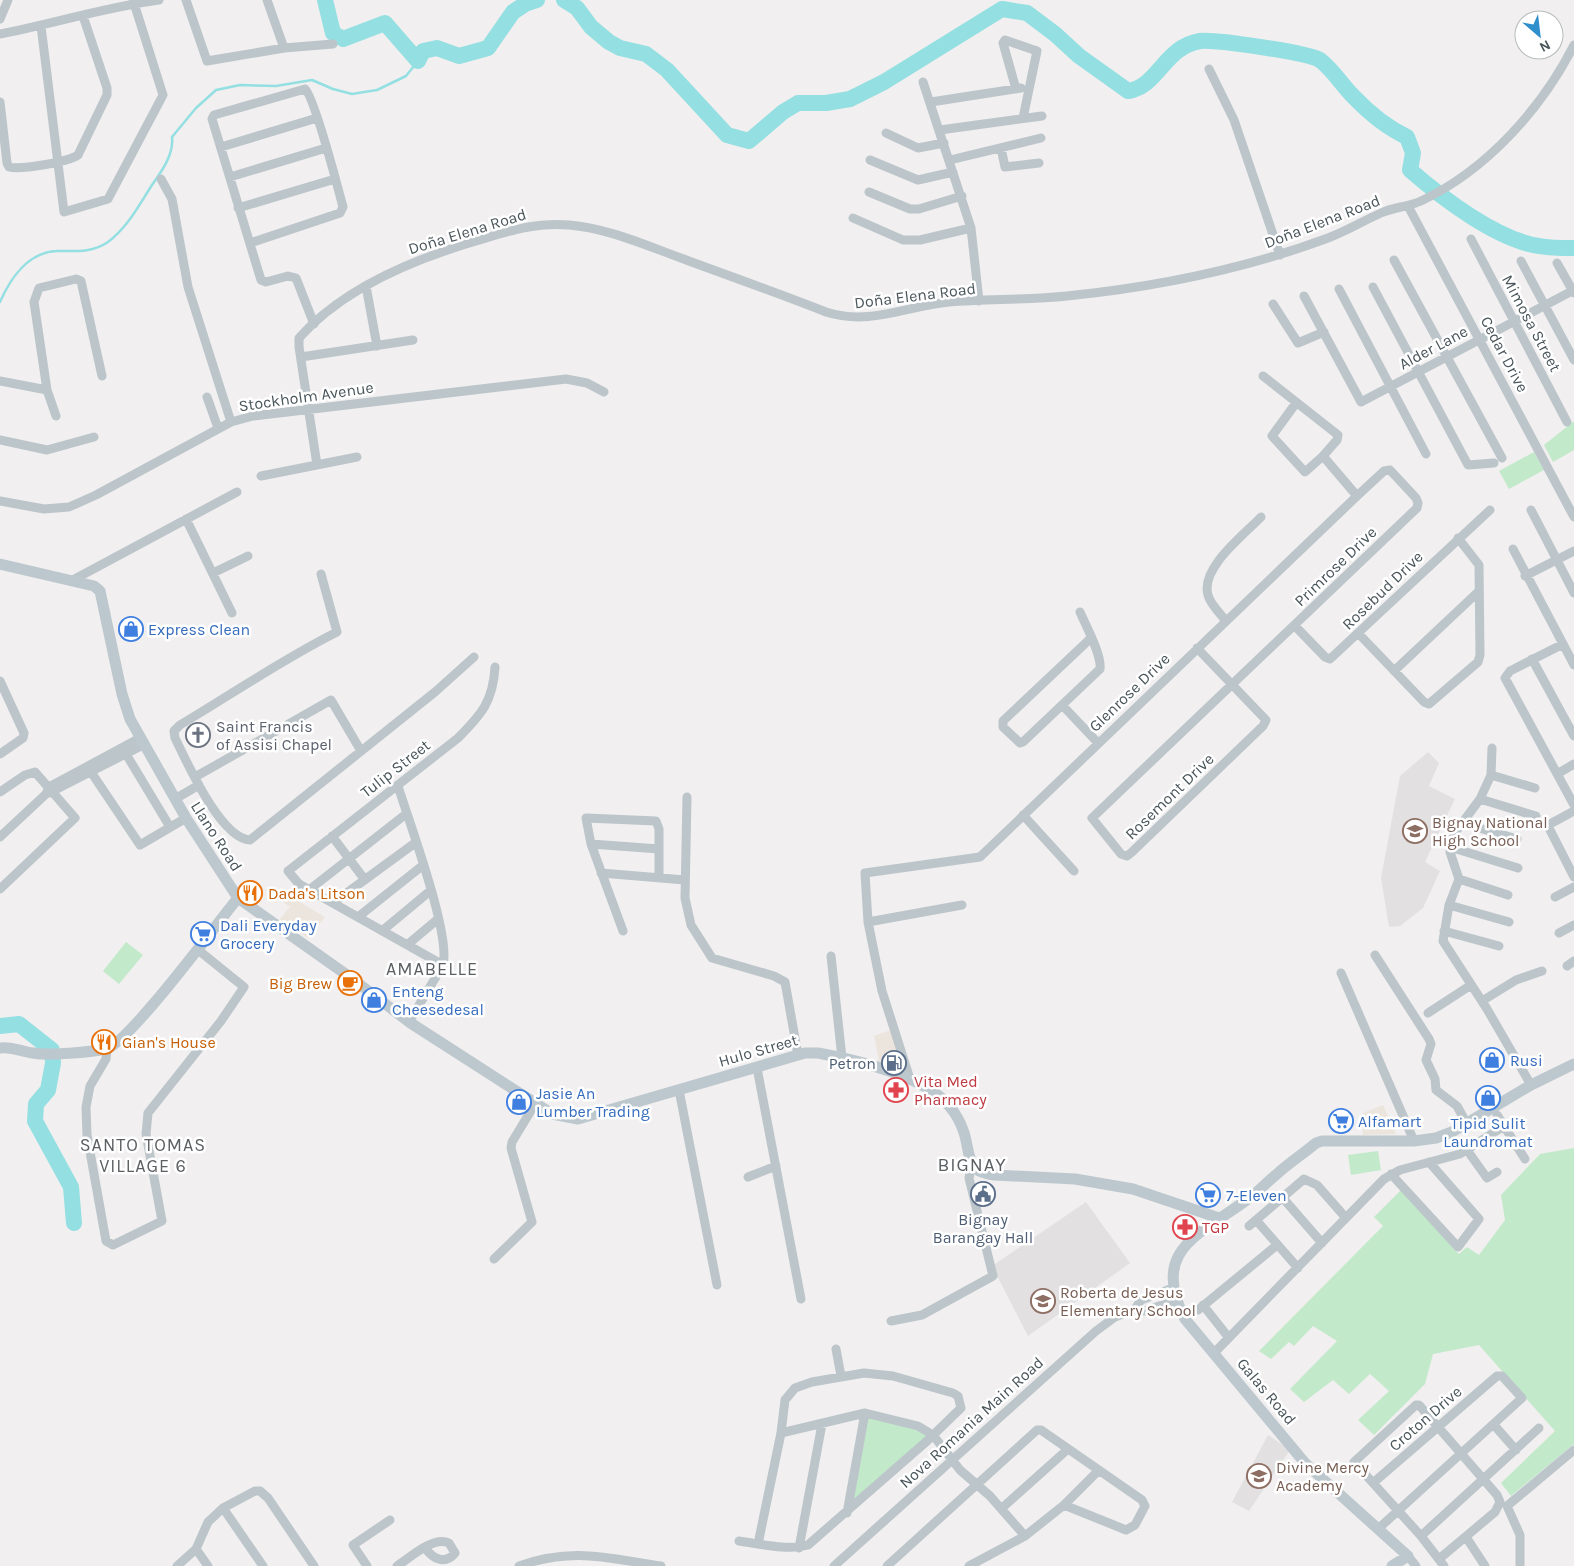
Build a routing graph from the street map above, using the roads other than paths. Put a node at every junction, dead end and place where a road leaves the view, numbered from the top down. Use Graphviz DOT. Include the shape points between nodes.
graph roads {
  1 [pos="8,0"];
  2 [pos="159,0"];
  3 [pos="186,0"];
  4 [pos="267,0"];
  5 [pos="133,2"];
  6 [pos="83,16"];
  7 [pos="0,19"];
  8 [pos="41,26"];
  9 [pos="0,34"];
  10 [pos="333,44"];
  11 [pos="1574,45"];
  12 [pos="284,48"];
  13 [pos="1209,69"];
  14 [pos="923,82"];
  15 [pos="1029,87"];
  16 [pos="1016,88"];
  17 [pos="0,102"];
  18 [pos="931,102"];
  19 [pos="1042,116"];
  20 [pos="317,118"];
  21 [pos="1023,118"];
  22 [pos="940,130"];
  23 [pos="886,133"];
  24 [pos="1041,138"];
  25 [pos="944,143"];
  26 [pos="221,147"];
  27 [pos="326,148"];
  28 [pos="1001,148"];
  29 [pos="870,160"];
  30 [pos="950,160"];
  31 [pos="56,162"];
  32 [pos="1039,163"];
  33 [pos="954,172"];
  34 [pos="230,177"];
  35 [pos="161,178"];
  36 [pos="335,179"];
  37 [pos="869,192"];
  38 [pos="962,196"];
  39 [pos="1408,206"];
  40 [pos="238,208"];
  41 [pos="853,218"];
  42 [pos="971,228"];
  43 [pos="1471,239"];
  44 [pos="250,243"];
  45 [pos="1280,255"];
  46 [pos="1394,260"];
  47 [pos="1521,261"];
  48 [pos="1557,263"];
  49 [pos="366,286"];
  50 [pos="1373,287"];
  51 [pos="1339,289"];
  52 [pos="1574,291"];
  53 [pos="1304,296"];
  54 [pos="979,301"];
  55 [pos="1273,304"];
  56 [pos="1545,305"];
  57 [pos="1514,321"];
  58 [pos="314,324"];
  59 [pos="1324,332"];
  60 [pos="413,340"];
  61 [pos="1480,340"];
  62 [pos="377,346"];
  63 [pos="1447,357"];
  64 [pos="300,358"];
  65 [pos="1574,360"];
  66 [pos="1420,371"];
  67 [pos="102,376"];
  68 [pos="1263,376"];
  69 [pos="0,381"];
  70 [pos="1391,387"];
  71 [pos="47,390"];
  72 [pos="604,392"];
  73 [pos="206,398"];
  74 [pos="1296,404"];
  75 [pos="309,410"];
  76 [pos="56,416"];
  77 [pos="231,422"];
  78 [pos="1567,422"];
  79 [pos="218,428"];
  80 [pos="94,437"];
  81 [pos="0,440"];
  82 [pos="1426,454"];
  83 [pos="1322,456"];
  84 [pos="357,457"];
  85 [pos="317,465"];
  86 [pos="1384,471"];
  87 [pos="261,476"];
  88 [pos="237,492"];
  89 [pos="1357,496"];
  90 [pos="0,501"];
  91 [pos="1490,510"];
  92 [pos="1531,510"];
  93 [pos="1261,517"];
  94 [pos="1574,517"];
  95 [pos="186,519"];
  96 [pos="1458,538"];
  97 [pos="1513,549"];
  98 [pos="1574,551"];
  99 [pos="248,556"];
  100 [pos="1556,560"];
  101 [pos="0,564"];
  102 [pos="213,573"];
  103 [pos="322,574"];
  104 [pos="1525,576"];
  105 [pos="71,581"];
  106 [pos="1478,592"];
  107 [pos="1574,594"];
  108 [pos="1080,612"];
  109 [pos="232,613"];
  110 [pos="1226,621"];
  111 [pos="1295,626"];
  112 [pos="1358,633"];
  113 [pos="1091,638"];
  114 [pos="1563,644"];
  115 [pos="1197,648"];
  116 [pos="474,658"];
  117 [pos="1532,659"];
  118 [pos="1574,665"];
  119 [pos="495,667"];
  120 [pos="1394,671"];
  121 [pos="0,681"];
  122 [pos="1234,684"];
  123 [pos="9,702"];
  124 [pos="0,706"];
  125 [pos="1063,706"];
  126 [pos="1574,736"];
  127 [pos="142,741"];
  128 [pos="1098,743"];
  129 [pos="1492,748"];
  130 [pos="361,751"];
  131 [pos="0,754"];
  132 [pos="126,754"];
  133 [pos="1574,764"];
  134 [pos="91,772"];
  135 [pos="1557,774"];
  136 [pos="1491,775"];
  137 [pos="197,781"];
  138 [pos="398,786"];
  139 [pos="1535,788"];
  140 [pos="50,791"];
  141 [pos="0,792"];
  142 [pos="687,797"];
  143 [pos="175,799"];
  144 [pos="1480,799"];
  145 [pos="1574,805"];
  146 [pos="1574,811"];
  147 [pos="406,814"];
  148 [pos="1023,814"];
  149 [pos="1536,816"];
  150 [pos="186,818"];
  151 [pos="1092,818"];
  152 [pos="1462,823"];
  153 [pos="170,827"];
  154 [pos="332,836"];
  155 [pos="0,837"];
  156 [pos="1517,839"];
  157 [pos="415,843"];
  158 [pos="591,844"];
  159 [pos="1450,847"];
  160 [pos="659,849"];
  161 [pos="350,858"];
  162 [pos="422,866"];
  163 [pos="1518,868"];
  164 [pos="1074,871"];
  165 [pos="601,874"];
  166 [pos="1574,876"];
  167 [pos="659,877"];
  168 [pos="1459,879"];
  169 [pos="365,880"];
  170 [pos="685,880"];
  171 [pos="1574,887"];
  172 [pos="0,889"];
  173 [pos="309,890"];
  174 [pos="430,891"];
  175 [pos="1508,895"];
  176 [pos="1555,897"];
  177 [pos="238,898"];
  178 [pos="333,903"];
  179 [pos="962,905"];
  180 [pos="1450,905"];
  181 [pos="358,917"];
  182 [pos="438,919"];
  183 [pos="868,922"];
  184 [pos="1509,922"];
  185 [pos="1574,924"];
  186 [pos="382,931"];
  187 [pos="623,931"];
  188 [pos="1444,931"];
  189 [pos="1559,933"];
  190 [pos="407,945"];
  191 [pos="1499,946"];
  192 [pos="197,949"];
  193 [pos="1375,955"];
  194 [pos="830,956"];
  195 [pos="443,965"];
  196 [pos="1542,971"];
  197 [pos="1341,973"];
  198 [pos="1471,985"];
  199 [pos="1482,1001"];
  200 [pos="1428,1013"];
  201 [pos="409,1022"];
  202 [pos="0,1048"];
  203 [pos="107,1048"];
  204 [pos="798,1055"];
  205 [pos="842,1058"];
  206 [pos="1574,1064"];
  207 [pos="757,1068"];
  208 [pos="910,1079"];
  209 [pos="498,1081"];
  210 [pos="1531,1085"];
  211 [pos="679,1090"];
  212 [pos="535,1104"];
  213 [pos="1497,1115"];
  214 [pos="1467,1124"];
  215 [pos="1504,1126"];
  216 [pos="1414,1141"];
  217 [pos="1467,1150"];
  218 [pos="1525,1159"];
  219 [pos="1429,1162"];
  220 [pos="972,1164"];
  221 [pos="776,1166"];
  222 [pos="1497,1172"];
  223 [pos="1391,1174"];
  224 [pos="748,1177"];
  225 [pos="1282,1197"];
  226 [pos="1219,1218"];
  227 [pos="1346,1218"];
  228 [pos="1322,1243"];
  229 [pos="1277,1245"];
  230 [pos="494,1259"];
  231 [pos="1298,1268"];
  232 [pos="717,1285"];
  233 [pos="1173,1288"];
  234 [pos="801,1299"];
  235 [pos="1176,1300"];
  236 [pos="1135,1309"];
  237 [pos="891,1321"];
  238 [pos="1230,1338"];
  239 [pos="836,1349"];
  240 [pos="1214,1353"];
  241 [pos="841,1376"];
  242 [pos="865,1413"];
  243 [pos="822,1424"];
  244 [pos="1494,1425"];
  245 [pos="1438,1427"];
  246 [pos="1539,1428"];
  247 [pos="781,1433"];
  248 [pos="934,1435"];
  249 [pos="1068,1448"];
  250 [pos="1516,1450"];
  251 [pos="1574,1450"];
  252 [pos="1461,1453"];
  253 [pos="953,1458"];
  254 [pos="1099,1470"];
  255 [pos="1484,1480"];
  256 [pos="1373,1483"];
  257 [pos="976,1484"];
  258 [pos="1064,1505"];
  259 [pos="223,1508"];
  260 [pos="1002,1508"];
  261 [pos="1399,1511"];
  262 [pos="847,1513"];
  263 [pos="390,1520"];
  264 [pos="1380,1528"];
  265 [pos="1025,1536"];
  266 [pos="1421,1536"];
  267 [pos="1466,1537"];
  268 [pos="739,1541"];
  269 [pos="758,1544"];
  270 [pos="425,1548"];
  271 [pos="799,1548"];
  272 [pos="196,1549"];
  273 [pos="1408,1556"];
  274 [pos="1442,1563"];
  275 [pos="177,1566"];
  276 [pos="208,1566"];
  277 [pos="262,1566"];
  278 [pos="314,1566"];
  279 [pos="366,1566"];
  280 [pos="397,1566"];
  281 [pos="520,1566"];
  282 [pos="661,1566"];
  283 [pos="834,1566"];
  284 [pos="887,1566"];
  285 [pos="968,1566"];
  286 [pos="1392,1566"];
  287 [pos="1416,1566"];
  288 [pos="1485,1566"];
  289 [pos="1520,1566"];
  1 -- 7 [label="street"];
  2 -- 5 [label="street"];
  3 -- 12 [label="street" via="206,60"];
  4 -- 12 [label="street"];
  5 -- 6 [label="street"];
  5 -- 31 [label="street" via="163,95 108,199 64,212"];
  6 -- 8 [label="street"];
  6 -- 31 [label="street" via="107,95 78,155"];
  8 -- 9 [label="street"];
  8 -- 31 [label="street"];
  10 -- 12 [label="street"];
  11 -- 39 [label="street, Doña Elena Road" via="1554,80 1523,121 1451,184"];
  13 -- 45 [label="street" via="1234,120"];
  14 -- 18 [label="street"];
  15 -- 16 [label="street"];
  15 -- 16 [label="street" via="1037,51 1005,40 1003,43"];
  15 -- 21 [label="street"];
  16 -- 18 [label="street"];
  17 -- 31 [label="street" via="9,167"];
  18 -- 22 [label="street"];
  19 -- 21 [label="street"];
  20 -- 26 [label="street"];
  20 -- 26 [label="street" via="306,88 214,115 212,119"];
  20 -- 27 [label="street"];
  21 -- 22 [label="street"];
  22 -- 25 [label="street"];
  23 -- 25 [label="street" via="918,148"];
  24 -- 28 [label="street"];
  25 -- 30 [label="street"];
  26 -- 34 [label="street"];
  27 -- 34 [label="street"];
  27 -- 36 [label="street"];
  28 -- 30 [label="street"];
  28 -- 32 [label="street" via="1005,167"];
  29 -- 33 [label="street" via="918,180"];
  30 -- 33 [label="street"];
  33 -- 38 [label="street"];
  34 -- 40 [label="street"];
  35 -- 77 [label="street" via="172,199 186,280"];
  36 -- 40 [label="street"];
  36 -- 44 [label="street" via="343,207 340,213"];
  37 -- 38 [label="street" via="910,210"];
  38 -- 42 [label="street"];
  39 -- 45 [label="street, Doña Elena Road" via="1381,213 1347,230"];
  39 -- 61 [label="street, Cedar Drive"];
  40 -- 44 [label="street"];
  41 -- 42 [label="street" via="903,240 920,240"];
  42 -- 54 [label="street"];
  43 -- 57 [label="street, Mimosa Street"];
  44 -- 58 [label="street" via="261,280 296,278"];
  45 -- 54 [label="street, Doña Elena Road" via="1094,293"];
  46 -- 63 [label="street"];
  47 -- 56 [label="street"];
  48 -- 52 [label="street"];
  49 -- 54 [label="street, Doña Elena Road" via="430,256 516,229 555,224 614,235 842,317 866,318 932,304"];
  49 -- 58 [label="street, Doña Elena Road"];
  49 -- 62 [label="street"];
  50 -- 66 [label="street"];
  51 -- 70 [label="street"];
  52 -- 56 [label="street, Alder Lane"];
  53 -- 59 [label="street"];
  55 -- 59 [label="street" via="1298,343"];
  56 -- 57 [label="street, Alder Lane"];
  56 -- 65 [label="street"];
  57 -- 61 [label="street, Alder Lane"];
  57 -- 78 [label="street, Mimosa Street"];
  58 -- 64 [label="street, Doña Elena Road" via="299,338"];
  59 -- 70 [label="street, Alder Lane" via="1360,402"];
  60 -- 62 [label="street"];
  61 -- 63 [label="street, Alder Lane"];
  61 -- 94 [label="street, Cedar Drive"];
  62 -- 64 [label="street"];
  63 -- 66 [label="street, Alder Lane"];
  63 -- 66 [label="street" via="1498,461 1468,465"];
  64 -- 75 [label="street, Doña Elena Road"];
  66 -- 70 [label="street, Alder Lane"];
  67 -- 71 [label="street" via="81,281 76,279 39,288 34,296"];
  68 -- 74 [label="street"];
  69 -- 71 [label="street"];
  70 -- 82 [label="street"];
  71 -- 76 [label="street"];
  72 -- 75 [label="street, Stockholm Avenue" via="587,383 566,379"];
  73 -- 79 [label="street"];
  74 -- 83 [label="street" via="1338,436"];
  74 -- 83 [label="street" via="1272,436 1305,472"];
  75 -- 77 [label="street, Stockholm Avenue" via="253,416"];
  75 -- 85 [label="street, Doña Elena Road"];
  77 -- 79 [label="street, Stockholm Avenue"];
  79 -- 90 [label="street, Stockholm Avenue" via="69,507 44,509"];
  80 -- 81 [label="street" via="47,450"];
  83 -- 89 [label="street"];
  84 -- 85 [label="street"];
  85 -- 87 [label="street"];
  86 -- 89 [label="street, Glenrose Drive"];
  86 -- 111 [label="street, Primrose Drive" via="1390,470 1416,498 1417,508"];
  88 -- 95 [label="street"];
  89 -- 110 [label="street, Glenrose Drive"];
  91 -- 96 [label="street, Rosebud Drive"];
  92 -- 100 [label="street"];
  93 -- 110 [label="street" via="1209,573 1208,598"];
  95 -- 102 [label="street"];
  95 -- 105 [label="street"];
  96 -- 106 [label="street" via="1477,560"];
  96 -- 112 [label="street, Rosebud Drive"];
  97 -- 104 [label="street"];
  98 -- 100 [label="street"];
  99 -- 102 [label="street"];
  100 -- 104 [label="street"];
  100 -- 107 [label="street"];
  101 -- 105 [label="main road, Llano Road"];
  102 -- 109 [label="street"];
  103 -- 137 [label="street" via="337,632 303,649 174,731"];
  104 -- 114 [label="street"];
  105 -- 127 [label="main road, Llano Road" via="94,586 100,591 122,694"];
  106 -- 120 [label="street"];
  106 -- 120 [label="street" via="1478,662 1429,704"];
  108 -- 113 [label="street"];
  110 -- 115 [label="street, Glenrose Drive"];
  111 -- 112 [label="street, Rosebud Drive" via="1330,659"];
  111 -- 122 [label="street, Primrose Drive"];
  112 -- 120 [label="street"];
  113 -- 125 [label="street" via="1100,669"];
  113 -- 125 [label="street" via="1002,724 1022,743"];
  114 -- 117 [label="street"];
  114 -- 118 [label="street"];
  115 -- 122 [label="street"];
  115 -- 128 [label="street, Glenrose Drive"];
  116 -- 130 [label="street"];
  117 -- 126 [label="street"];
  117 -- 135 [label="street" via="1510,671 1505,678"];
  119 -- 138 [label="street, Tulip Street" via="494,688 482,714 458,738"];
  121 -- 123 [label="street"];
  122 -- 151 [label="street, Primrose Drive"];
  122 -- 151 [label="street, Rosemont Drive" via="1266,720 1127,856 1121,854"];
  123 -- 124 [label="street"];
  123 -- 131 [label="street" via="24,735"];
  125 -- 128 [label="street"];
  127 -- 132 [label="street"];
  127 -- 140 [label="street"];
  127 -- 143 [label="main road, Llano Road"];
  128 -- 148 [label="street, Glenrose Drive"];
  129 -- 136 [label="street"];
  130 -- 137 [label="street" via="334,702 327,701"];
  130 -- 137 [label="street" via="250,840 237,836 222,821"];
  132 -- 134 [label="street"];
  132 -- 153 [label="street"];
  133 -- 135 [label="street"];
  134 -- 140 [label="street"];
  134 -- 153 [label="street" via="137,843 143,844"];
  135 -- 145 [label="street"];
  136 -- 139 [label="street"];
  136 -- 144 [label="street"];
  137 -- 143 [label="street"];
  138 -- 147 [label="street"];
  138 -- 154 [label="street, Tulip Street"];
  140 -- 141 [label="street" via="35,772 30,772"];
  140 -- 155 [label="street"];
  140 -- 172 [label="street" via="75,815 74,821"];
  142 -- 170 [label="street"];
  143 -- 150 [label="main road, Llano Road"];
  144 -- 149 [label="street"];
  144 -- 152 [label="street"];
  146 -- 166 [label="street" via="1550,824 1549,828"];
  147 -- 157 [label="street"];
  147 -- 161 [label="street"];
  148 -- 164 [label="street"];
  148 -- 183 [label="street, Glenrose Drive" via="977,858 866,872"];
  150 -- 153 [label="street"];
  150 -- 177 [label="main road, Llano Road"];
  152 -- 156 [label="street"];
  152 -- 159 [label="street"];
  154 -- 161 [label="street"];
  154 -- 173 [label="street, Tulip Street" via="288,869 288,873"];
  157 -- 162 [label="street"];
  157 -- 169 [label="street"];
  158 -- 160 [label="street"];
  158 -- 160 [label="street" via="585,821 588,817 656,821"];
  158 -- 165 [label="street"];
  159 -- 163 [label="street"];
  159 -- 168 [label="street"];
  160 -- 167 [label="street"];
  161 -- 169 [label="street"];
  161 -- 173 [label="street"];
  162 -- 174 [label="street"];
  162 -- 181 [label="street"];
  165 -- 167 [label="street"];
  165 -- 187 [label="street"];
  167 -- 170 [label="street"];
  168 -- 175 [label="street"];
  168 -- 180 [label="street"];
  169 -- 178 [label="street"];
  170 -- 204 [label="street" via="691,925 712,958 785,982"];
  171 -- 176 [label="street"];
  173 -- 178 [label="street"];
  174 -- 182 [label="street"];
  174 -- 186 [label="street"];
  177 -- 192 [label="main road"];
  177 -- 201 [label="main road, Llano Road"];
  178 -- 181 [label="street"];
  179 -- 183 [label="street"];
  180 -- 184 [label="street"];
  180 -- 188 [label="street"];
  181 -- 186 [label="street"];
  182 -- 190 [label="street"];
  182 -- 195 [label="street" via="445,943"];
  183 -- 208 [label="street" via="882,991"];
  185 -- 189 [label="street"];
  186 -- 190 [label="street"];
  188 -- 191 [label="street"];
  188 -- 198 [label="street" via="1443,941"];
  190 -- 195 [label="street"];
  192 -- 203 [label="main road" via="130,1032"];
  192 -- 203 [label="street" via="244,987 148,1112 146,1134 162,1221 113,1245 106,1241 86,1117 90,1086 106,1059"];
  193 -- 214 [label="street" via="1429,1039 1431,1044 1426,1060 1435,1079 1436,1090 1457,1106"];
  194 -- 205 [label="street"];
  195 -- 201 [label="street"];
  196 -- 199 [label="street" via="1516,980"];
  197 -- 216 [label="street"];
  198 -- 199 [label="street"];
  198 -- 200 [label="street"];
  199 -- 210 [label="street"];
  201 -- 209 [label="main road, Llano Road"];
  202 -- 203 [label="main road" via="33,1053"];
  204 -- 205 [label="main road, Hulo Street" via="818,1053"];
  204 -- 207 [label="main road, Hulo Street"];
  205 -- 208 [label="main road, Hulo Street"];
  206 -- 210 [label="main road, Galas Road"];
  207 -- 211 [label="main road, Hulo Street"];
  207 -- 221 [label="street"];
  208 -- 220 [label="main road, Hulo Street" via="929,1088 950,1106 963,1128"];
  209 -- 212 [label="main road, Hulo Street"];
  210 -- 214 [label="main road, Galas Road"];
  211 -- 212 [label="main road, Hulo Street" via="578,1119 558,1116"];
  211 -- 232 [label="street"];
  212 -- 230 [label="street" via="511,1148 532,1222"];
  213 -- 215 [label="street"];
  214 -- 216 [label="main road, Galas Road" via="1436,1138"];
  215 -- 217 [label="street"];
  215 -- 218 [label="street"];
  216 -- 226 [label="main road, Galas Road" via="1322,1141"];
  217 -- 219 [label="street"];
  217 -- 222 [label="street" via="1487,1178"];
  219 -- 223 [label="street"];
  219 -- 223 [label="street" via="1479,1219 1460,1246"];
  220 -- 226 [label="main road" via="986,1174 1076,1179 1133,1189"];
  220 -- 237 [label="street" via="970,1178 993,1276 922,1315"];
  221 -- 224 [label="street"];
  221 -- 234 [label="street"];
  223 -- 227 [label="street"];
  225 -- 227 [label="street" via="1308,1179"];
  225 -- 228 [label="street"];
  225 -- 229 [label="street" via="1252,1223"];
  226 -- 233 [label="main road, Galas Road" via="1186,1245 1177,1259"];
  227 -- 228 [label="street"];
  228 -- 231 [label="street"];
  229 -- 231 [label="street"];
  229 -- 238 [label="street" via="1200,1307"];
  231 -- 238 [label="street"];
  233 -- 235 [label="main road, Galas Road"];
  233 -- 236 [label="street, Nova Romania Main Road" via="1140,1300"];
  235 -- 236 [label="street, Nova Romania Main Road" via="1145,1311"];
  235 -- 240 [label="main road, Galas Road" via="1193,1329"];
  236 -- 253 [label="street, Nova Romania Main Road" via="1096,1330"];
  238 -- 240 [label="street"];
  239 -- 241 [label="street"];
  240 -- 264 [label="main road, Galas Road" via="1305,1462"];
  241 -- 247 [label="street" via="812,1382 789,1393 785,1400"];
  241 -- 248 [label="street" via="884,1374 958,1396 961,1408"];
  242 -- 243 [label="street"];
  242 -- 248 [label="street" via="918,1426"];
  242 -- 262 [label="street"];
  243 -- 247 [label="street"];
  243 -- 271 [label="street"];
  244 -- 245 [label="street, Croton Drive" via="1522,1399 1502,1376"];
  244 -- 250 [label="street"];
  244 -- 252 [label="street"];
  245 -- 252 [label="street"];
  245 -- 256 [label="street, Croton Drive"];
  245 -- 256 [label="street" via="1416,1405 1355,1460"];
  246 -- 250 [label="street"];
  247 -- 269 [label="street"];
  248 -- 253 [label="street"];
  248 -- 262 [label="street"];
  249 -- 254 [label="street"];
  249 -- 257 [label="street" via="1037,1430"];
  249 -- 260 [label="street"];
  250 -- 255 [label="street"];
  251 -- 289 [label="street" via="1508,1506 1520,1535"];
  252 -- 255 [label="street"];
  252 -- 261 [label="street"];
  253 -- 257 [label="street" via="960,1470"];
  253 -- 283 [label="street, Nova Romania Main Road"];
  254 -- 258 [label="street"];
  254 -- 258 [label="street" via="1144,1503 1135,1525 1126,1530 1120,1529"];
  255 -- 266 [label="street"];
  255 -- 267 [label="street" via="1498,1497 1498,1507"];
  256 -- 261 [label="street"];
  257 -- 260 [label="street"];
  257 -- 284 [label="street"];
  258 -- 265 [label="street"];
  259 -- 272 [label="street" via="208,1522"];
  259 -- 277 [label="street"];
  259 -- 278 [label="street" via="256,1491 264,1494"];
  260 -- 265 [label="street"];
  261 -- 264 [label="street"];
  261 -- 266 [label="street"];
  262 -- 271 [label="street" via="808,1546"];
  263 -- 279 [label="street" via="353,1545"];
  264 -- 273 [label="main road, Galas Road"];
  265 -- 285 [label="street"];
  266 -- 274 [label="street"];
  267 -- 274 [label="street"];
  267 -- 288 [label="street"];
  268 -- 269 [label="street"];
  269 -- 271 [label="street"];
  270 -- 280 [label="street"];
  272 -- 275 [label="street"];
  272 -- 276 [label="street"];
  273 -- 286 [label="main road"];
  273 -- 287 [label="street, Galas Road"];
  281 -- 282 [label="street" via="538,1559 570,1554"];
}
